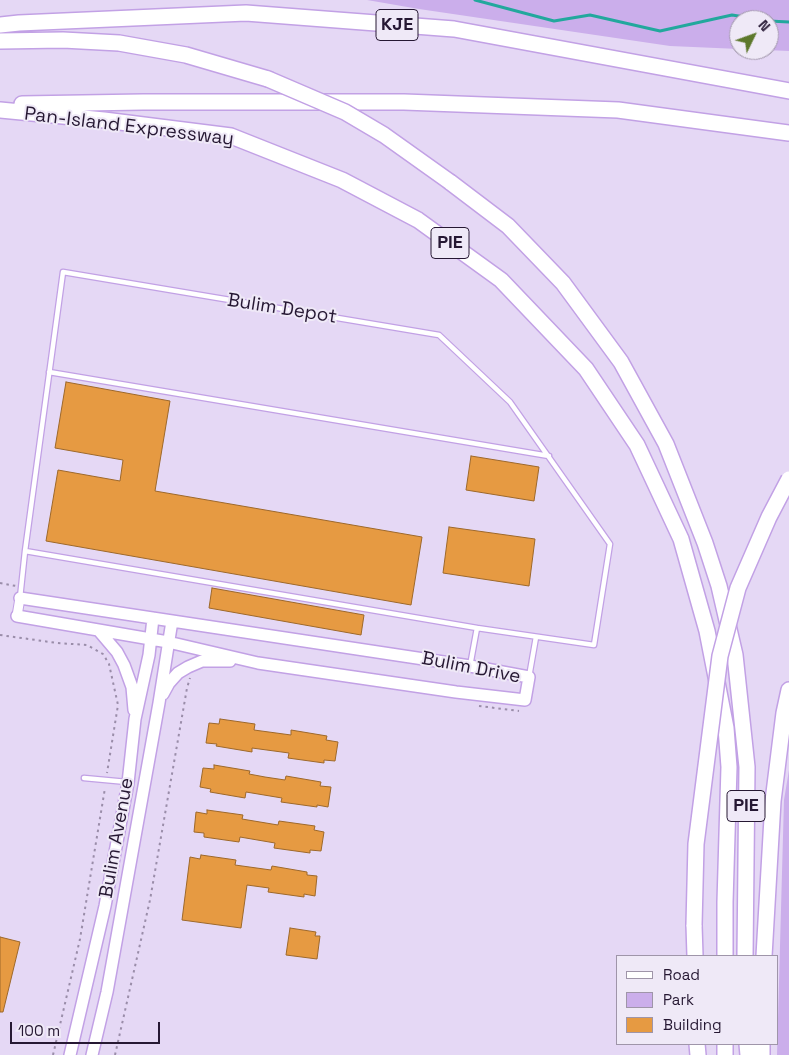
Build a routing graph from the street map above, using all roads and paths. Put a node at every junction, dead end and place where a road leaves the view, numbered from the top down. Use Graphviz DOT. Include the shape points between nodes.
graph roads {
  1 [pos="0,25"];
  2 [pos="0,41"];
  3 [pos="789,91"];
  4 [pos="0,104"];
  5 [pos="0,110"];
  6 [pos="789,133"];
  7 [pos="49,372"];
  8 [pos="549,456"];
  9 [pos="789,479"];
  10 [pos="25,551"];
  11 [pos="0,583"];
  12 [pos="21,586"];
  13 [pos="20,598"];
  14 [pos="17,616"];
  15 [pos="153,618"];
  16 [pos="172,621"];
  17 [pos="477,628"];
  18 [pos="100,632"];
  19 [pos="0,636"];
  20 [pos="536,637"];
  21 [pos="150,639"];
  22 [pos="168,642"];
  23 [pos="258,663"];
  24 [pos="470,666"];
  25 [pos="196,674"];
  26 [pos="529,677"];
  27 [pos="789,690"];
  28 [pos="159,703"];
  29 [pos="479,706"];
  30 [pos="524,709"];
  31 [pos="135,719"];
  32 [pos="84,778"];
  33 [pos="106,780"];
  34 [pos="128,783"];
  35 [pos="695,955"];
  36 [pos="725,955"];
  37 [pos="745,955"];
  38 [pos="764,955"];
  39 [pos="53,1055"];
  40 [pos="70,1055"];
  41 [pos="92,1055"];
  42 [pos="115,1055"];
  1 -- 3 [label="highway, KJE" via="246,13 454,29"];
  2 -- 37 [label="highway, PIE, bridge" via="119,43 186,55 268,79 345,112 384,135 508,226 562,283 621,362 666,444 719,586 736,656 747,766"];
  4 -- 6 [label="highway" via="404,102 618,110"];
  5 -- 36 [label="highway, Pan-Island Expressway / PIE" via="231,136 342,180 418,220 501,280 586,369 637,445 677,530 707,631 726,728 729,767"];
  7 -- 8 [label="lane"];
  7 -- 8 [label="lane, Bulim Depot" via="62,272 439,335 510,402"];
  7 -- 10 [label="lane, Bulim Depot"];
  8 -- 20 [label="lane, Bulim Depot" via="610,544 594,645"];
  9 -- 35 [label="highway, bridge" via="738,588 720,656 696,844"];
  10 -- 12 [label="lane, Bulim Depot"];
  10 -- 17 [label="lane"];
  11 -- 12 [label="path"];
  12 -- 13 [label="lane, Bulim Depot"];
  13 -- 14 [label="street, Bulim Drive"];
  13 -- 15 [label="street, Bulim Drive"];
  14 -- 18 [label="street, Bulim Drive"];
  15 -- 16 [label="street, Bulim Drive"];
  15 -- 21 [label="street, Bulim Avenue"];
  16 -- 22 [label="street, Bulim Avenue"];
  16 -- 24 [label="street, Bulim Drive"];
  17 -- 20 [label="lane"];
  17 -- 24 [label="lane"];
  18 -- 21 [label="street, Bulim Drive"];
  18 -- 31 [label="street" via="124,665 132,687"];
  19 -- 33 [label="path" via="87,645 103,654 109,664 118,705"];
  20 -- 26 [label="lane"];
  21 -- 22 [label="street, Bulim Drive"];
  21 -- 31 [label="street, Bulim Avenue"];
  22 -- 23 [label="street, Bulim Drive"];
  22 -- 28 [label="street, Bulim Avenue"];
  23 -- 26 [label="street, Bulim Drive" via="525,700"];
  23 -- 28 [label="street" via="202,661 178,673"];
  24 -- 26 [label="street, Bulim Drive"];
  25 -- 42 [label="path" via="190,678 187,688 150,900"];
  27 -- 38 [label="highway" via="773,801"];
  28 -- 41 [label="street, Bulim Avenue" via="107,992"];
  29 -- 30 [label="path"];
  31 -- 34 [label="street, Bulim Avenue"];
  32 -- 33 [label="lane"];
  33 -- 34 [label="lane"];
  33 -- 39 [label="path" via="80,939"];
  34 -- 40 [label="street, Bulim Avenue" via="105,906"];
}
